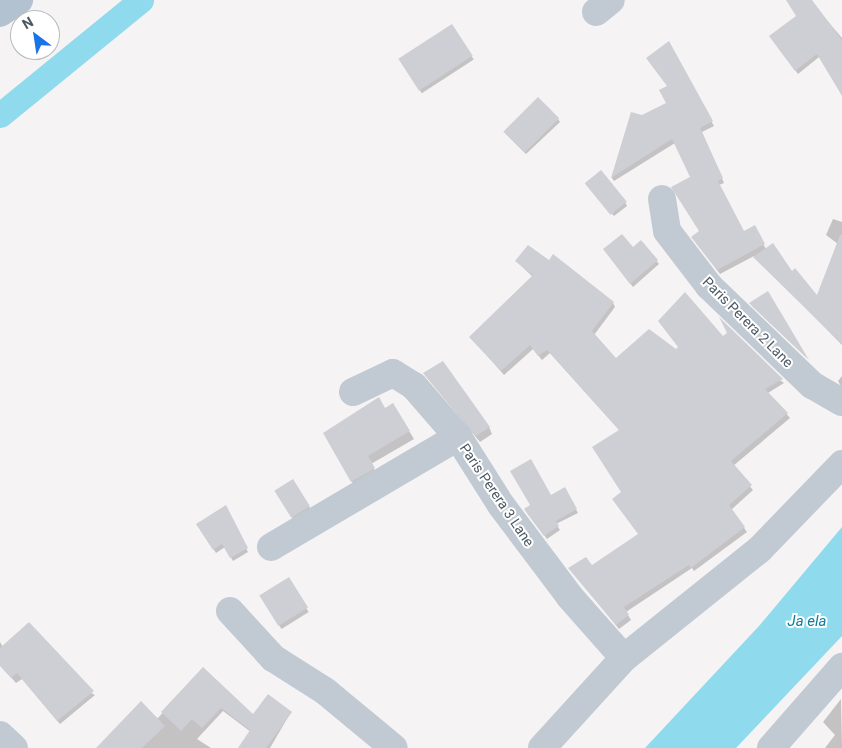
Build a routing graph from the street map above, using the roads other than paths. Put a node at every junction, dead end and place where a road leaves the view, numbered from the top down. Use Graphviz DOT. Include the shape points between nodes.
graph roads {
  1 [pos="19,0"];
  2 [pos="0,13"];
  3 [pos="662,199"];
  4 [pos="353,392"];
  5 [pos="842,402"];
  6 [pos="458,437"];
  7 [pos="842,464"];
  8 [pos="271,548"];
  9 [pos="230,610"];
  10 [pos="624,658"];
  11 [pos="842,667"];
  12 [pos="0,735"];
  13 [pos="14,748"];
  14 [pos="394,748"];
  15 [pos="542,748"];
  16 [pos="771,748"];
  1 -- 2 [label="main road"];
  3 -- 5 [label="street, Paris Perera 2 Lane" via="667,231 709,286 812,385"];
  4 -- 6 [label="street, Paris Perera 3 Lane" via="393,373 404,377"];
  6 -- 8 [label="street"];
  6 -- 10 [label="street, Paris Perera 3 Lane" via="501,505 570,597"];
  7 -- 10 [label="street" via="760,550"];
  9 -- 14 [label="street" via="273,658 325,691"];
  10 -- 15 [label="street"];
  11 -- 16 [label="street"];
  12 -- 13 [label="street"];
}
